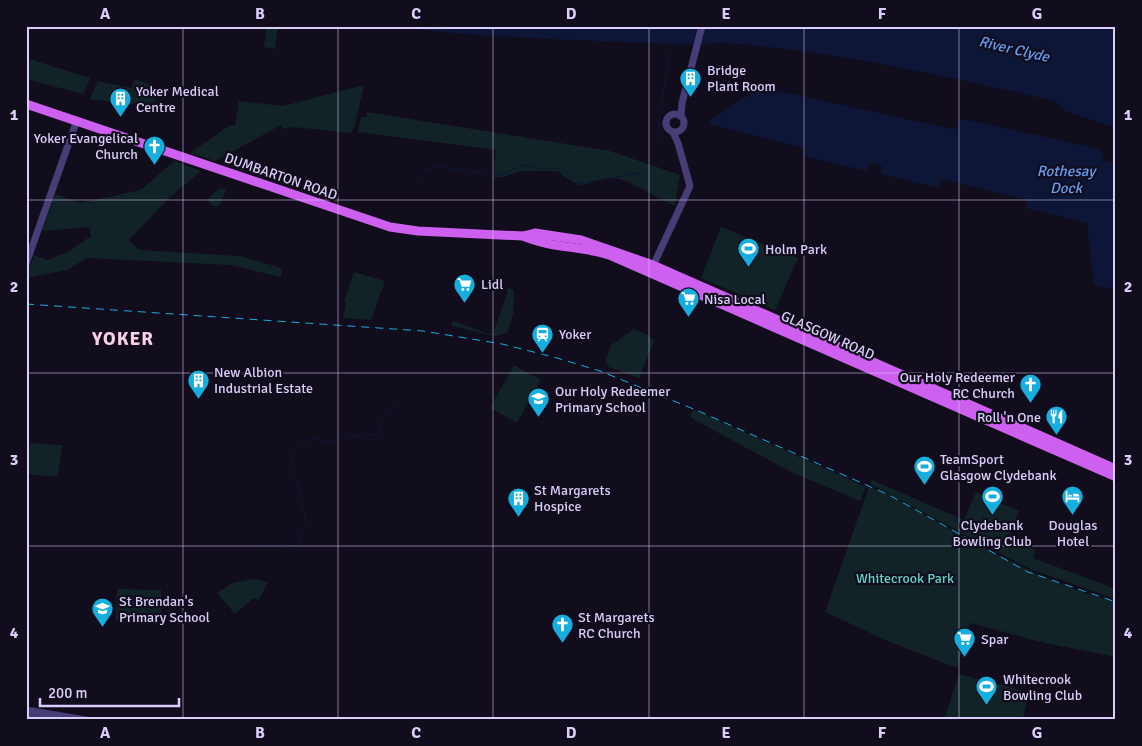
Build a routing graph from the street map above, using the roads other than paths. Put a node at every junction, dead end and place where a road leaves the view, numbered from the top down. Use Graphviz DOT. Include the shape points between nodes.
graph roads {
  1 [pos="702,26"];
  2 [pos="26,104"];
  3 [pos="677,115"];
  4 [pos="76,120"];
  5 [pos="676,131"];
  6 [pos="535,233"];
  7 [pos="523,236"];
  8 [pos="26,264"];
  9 [pos="651,268"];
  10 [pos="913,383"];
  11 [pos="1116,469"];
  12 [pos="1116,477"];
  13 [pos="26,710"];
  14 [pos="26,717"];
  15 [pos="45,720"];
  16 [pos="86,720"];
  1 -- 3 [label="street"];
  2 -- 4 [label="main road, DUMBARTON ROAD"];
  3 -- 5 [label="street" via="684,124"];
  3 -- 5 [label="street" via="667,117 665,122 666,128"];
  4 -- 7 [label="main road, DUMBARTON ROAD" via="397,228"];
  4 -- 8 [label="street"];
  5 -- 9 [label="street" via="690,186"];
  6 -- 7 [label="main road, DUMBARTON ROAD"];
  6 -- 9 [label="main road, GLASGOW ROAD" via="595,243"];
  7 -- 9 [label="main road, GLASGOW ROAD" via="535,242 600,252"];
  9 -- 10 [label="main road, GLASGOW ROAD"];
  10 -- 11 [label="main road, GLASGOW ROAD"];
  10 -- 12 [label="main road, GLASGOW ROAD"];
  13 -- 16 [label="street"];
  14 -- 15 [label="street"];
}
